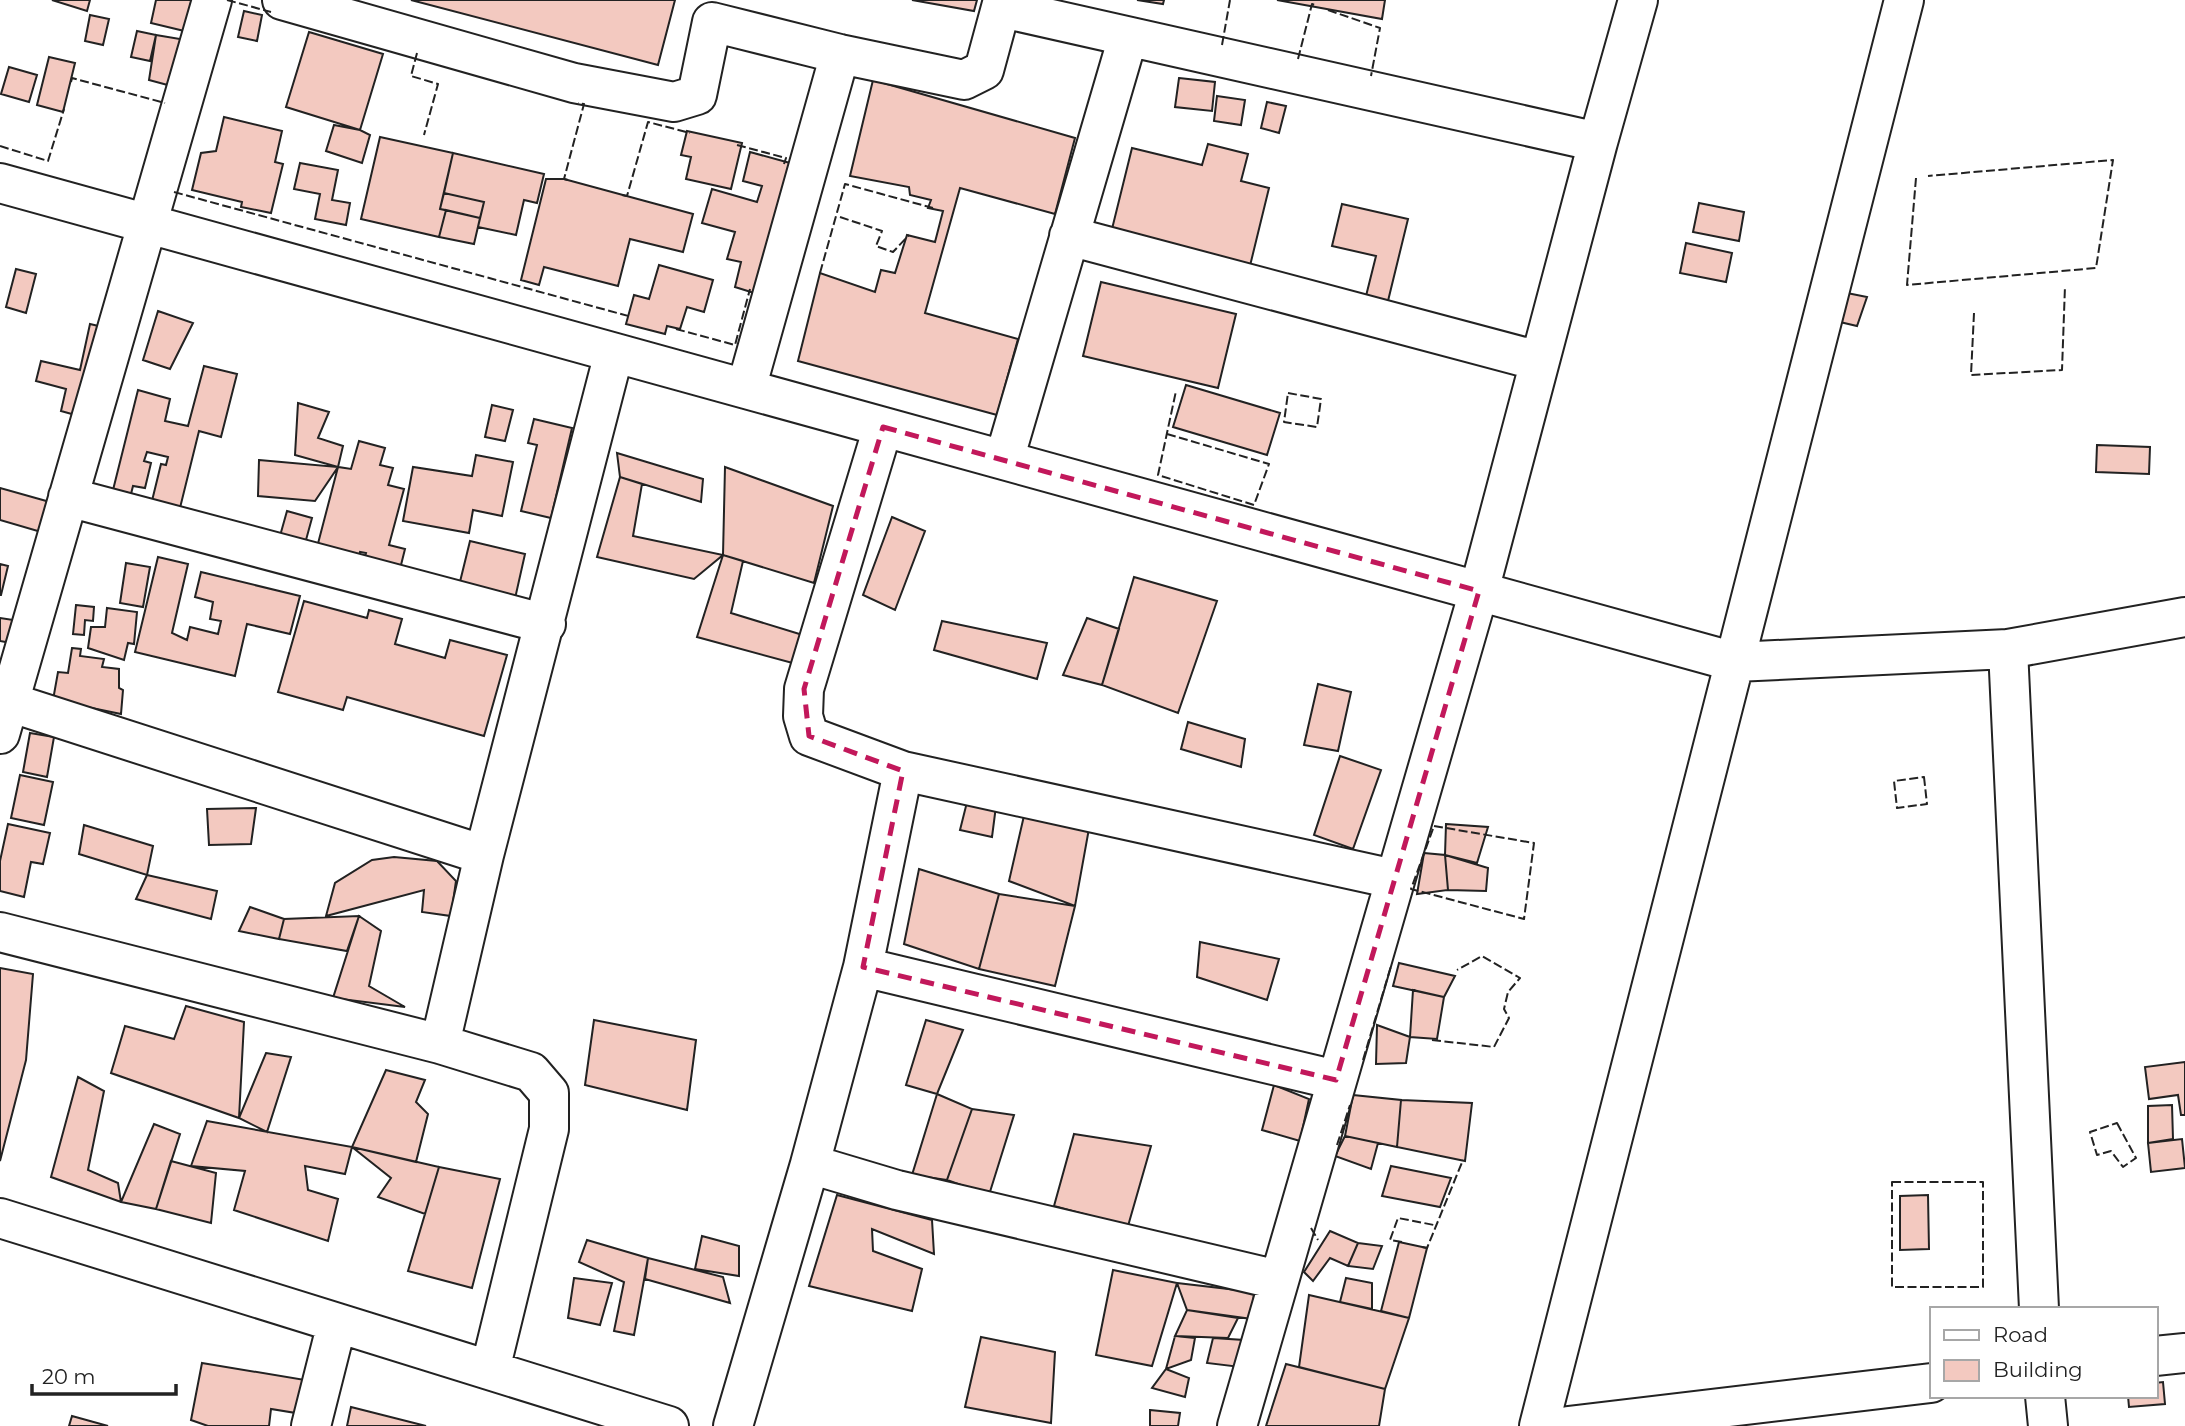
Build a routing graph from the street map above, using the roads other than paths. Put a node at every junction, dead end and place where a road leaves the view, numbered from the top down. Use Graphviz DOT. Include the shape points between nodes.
graph roads {
  1 [pos="212,0"];
  2 [pos="282,0"];
  3 [pos="1638,0"];
  4 [pos="1904,0"];
  5 [pos="1003,4"];
  6 [pos="715,11"];
  7 [pos="1128,37"];
  8 [pos="840,54"];
  9 [pos="1598,142"];
  10 [pos="0,183"];
  11 [pos="149,224"];
  12 [pos="1069,236"];
  13 [pos="614,353"];
  14 [pos="1539,361"];
  15 [pos="746,389"];
  16 [pos="883,427"];
  17 [pos="1004,460"];
  18 [pos="68,497"];
  19 [pos="1479,591"];
  20 [pos="2185,617"];
  21 [pos="546,624"];
  22 [pos="2008,649"];
  23 [pos="1735,662"];
  24 [pos="4,718"];
  25 [pos="903,771"];
  26 [pos="484,855"];
  27 [pos="1394,878"];
  28 [pos="0,932"];
  29 [pos="863,967"];
  30 [pos="440,1044"];
  31 [pos="1336,1080"];
  32 [pos="810,1164"];
  33 [pos="0,1218"];
  34 [pos="1278,1280"];
  35 [pos="2039,1307"];
  36 [pos="337,1323"];
  37 [pos="2185,1353"];
  38 [pos="2157,1356"];
  39 [pos="490,1370"];
  40 [pos="1930,1383"];
  41 [pos="2045,1398"];
  42 [pos="592,1414"];
  43 [pos="310,1426"];
  44 [pos="669,1426"];
  45 [pos="733,1426"];
  46 [pos="1237,1426"];
  47 [pos="1539,1426"];
  48 [pos="1568,1426"];
  49 [pos="2048,1426"];
  1 -- 11 [label="street"];
  2 -- 6 [label="street" via="574,83 674,102 697,95"];
  3 -- 9 [label="street"];
  4 -- 23 [label="street"];
  5 -- 7 [label="street"];
  5 -- 8 [label="street" via="984,70 964,80"];
  6 -- 8 [label="street"];
  7 -- 9 [label="street"];
  7 -- 12 [label="street"];
  8 -- 15 [label="street"];
  9 -- 14 [label="street"];
  10 -- 11 [label="street"];
  11 -- 13 [label="street"];
  11 -- 18 [label="street"];
  12 -- 14 [label="street"];
  12 -- 17 [label="street"];
  13 -- 15 [label="street"];
  13 -- 21 [label="street"];
  14 -- 19 [label="street"];
  15 -- 16 [label="street"];
  16 -- 17 [label="street"];
  16 -- 25 [label="street" via="804,689 803,716 808,736"];
  17 -- 19 [label="street"];
  18 -- 21 [label="street"];
  18 -- 24 [label="street"];
  19 -- 23 [label="street"];
  19 -- 27 [label="street"];
  20 -- 22 [label="street"];
  21 -- 26 [label="street"];
  22 -- 23 [label="street"];
  22 -- 35 [label="street"];
  23 -- 47 [label="street"];
  24 -- 26 [label="street"];
  25 -- 27 [label="street"];
  25 -- 29 [label="street"];
  26 -- 30 [label="street"];
  27 -- 31 [label="street"];
  28 -- 30 [label="street"];
  29 -- 31 [label="street"];
  29 -- 32 [label="street"];
  30 -- 39 [label="street" via="531,1072 549,1093 549,1129"];
  31 -- 34 [label="street"];
  32 -- 34 [label="street" via="897,1190"];
  32 -- 45 [label="street"];
  33 -- 36 [label="street"];
  34 -- 46 [label="street"];
  36 -- 39 [label="street"];
  36 -- 43 [label="street"];
  37 -- 38 [label="street"];
  39 -- 42 [label="street"];
  40 -- 48 [label="street"];
  41 -- 49 [label="street"];
  42 -- 44 [label="street"];
}
